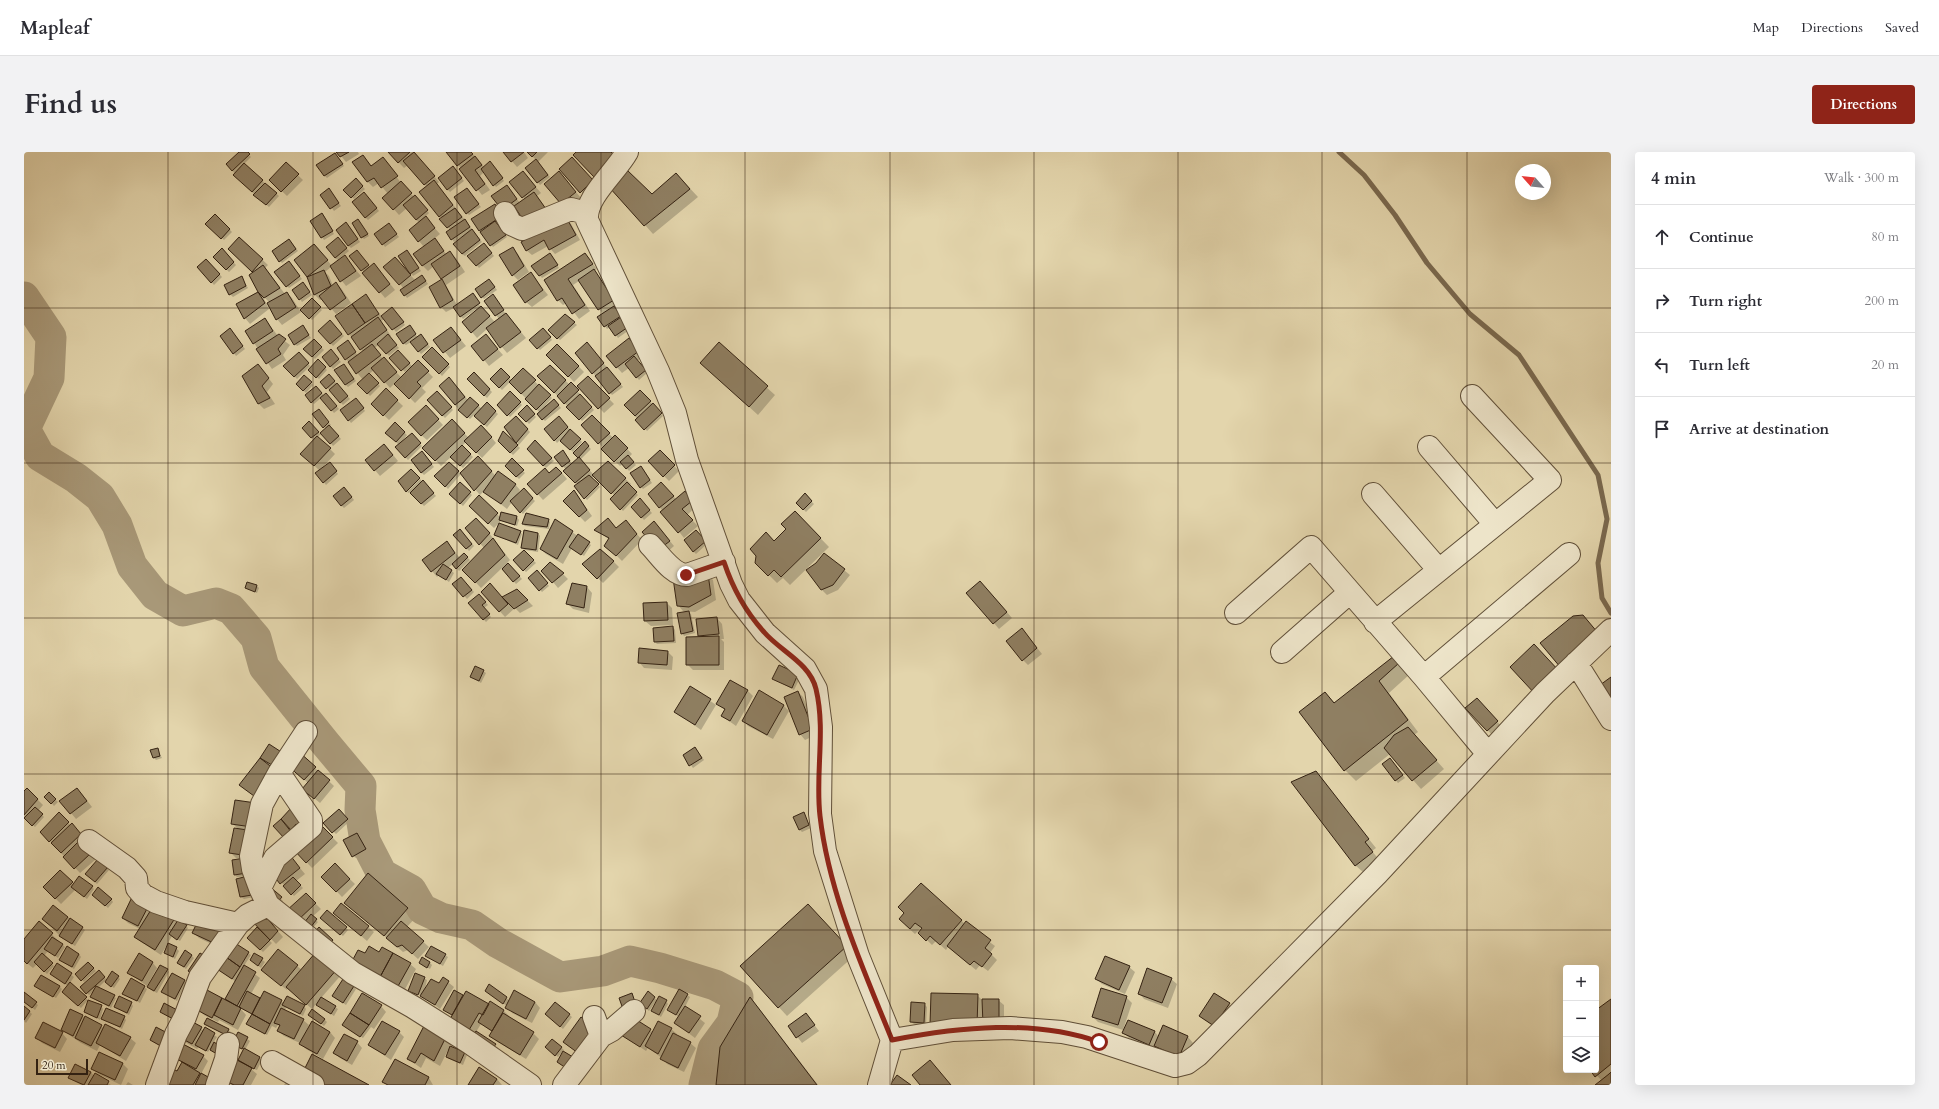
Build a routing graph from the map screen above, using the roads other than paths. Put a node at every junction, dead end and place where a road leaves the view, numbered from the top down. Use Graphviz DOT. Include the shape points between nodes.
graph roads {
  1 [pos="626,152"];
  2 [pos="504,213"];
  3 [pos="586,213"];
  4 [pos="1472,396"];
  5 [pos="1429,447"];
  6 [pos="1373,494"];
  7 [pos="1495,524"];
  8 [pos="650,545"];
  9 [pos="1569,554"];
  10 [pos="724,562"];
  11 [pos="1438,570"];
  12 [pos="1349,593"];
  13 [pos="1236,613"];
  14 [pos="1375,622"];
  15 [pos="1607,634"];
  16 [pos="1282,652"];
  17 [pos="1576,663"];
  18 [pos="1424,677"];
  19 [pos="1611,719"];
  20 [pos="306,732"];
  21 [pos="1488,754"];
  22 [pos="279,773"];
  23 [pos="89,841"];
  24 [pos="264,897"];
  25 [pos="238,924"];
  26 [pos="634,1011"];
  27 [pos="892,1040"];
  28 [pos="228,1044"];
  29 [pos="272,1062"];
  30 [pos="157,1085"];
  31 [pos="217,1085"];
  32 [pos="313,1085"];
  33 [pos="530,1085"];
  34 [pos="564,1085"];
  35 [pos="879,1085"];
  1 -- 3 [label="street" via="592,200"];
  2 -- 3 [label="street" via="511,224 522,229 571,209"];
  3 -- 10 [label="street" via="589,226 672,406"];
  4 -- 7 [label="street" via="1550,480"];
  5 -- 7 [label="street"];
  6 -- 11 [label="street"];
  7 -- 11 [label="street"];
  8 -- 10 [label="street" via="675,572 681,575"];
  9 -- 18 [label="street"];
  10 -- 27 [label="street" via="731,584 749,613 765,633 805,669 816,689 821,727 820,814 825,851 858,956"];
  11 -- 14 [label="street"];
  12 -- 13 [label="street" via="1311,548"];
  12 -- 14 [label="street"];
  12 -- 16 [label="street"];
  14 -- 18 [label="street"];
  15 -- 17 [label="street"];
  17 -- 19 [label="street"];
  17 -- 21 [label="street"];
  18 -- 21 [label="street"];
  20 -- 22 [label="street"];
  21 -- 27 [label="street" via="1377,874 1198,1055 1187,1063 1176,1066 1087,1037 1062,1032 1010,1028 953,1030"];
  22 -- 24 [label="street" via="262,804 251,856 253,869"];
  22 -- 24 [label="street" via="311,820 311,827 275,858"];
  23 -- 25 [label="street" via="127,868 136,878 137,888 143,895 185,912"];
  24 -- 25 [label="street"];
  24 -- 33 [label="street" via="353,974 470,1043"];
  25 -- 30 [label="street" via="200,977"];
  26 -- 34 [label="street" via="612,1030 598,1026"];
  27 -- 35 [label="street"];
  28 -- 31 [label="street"];
  29 -- 32 [label="street"];
}
